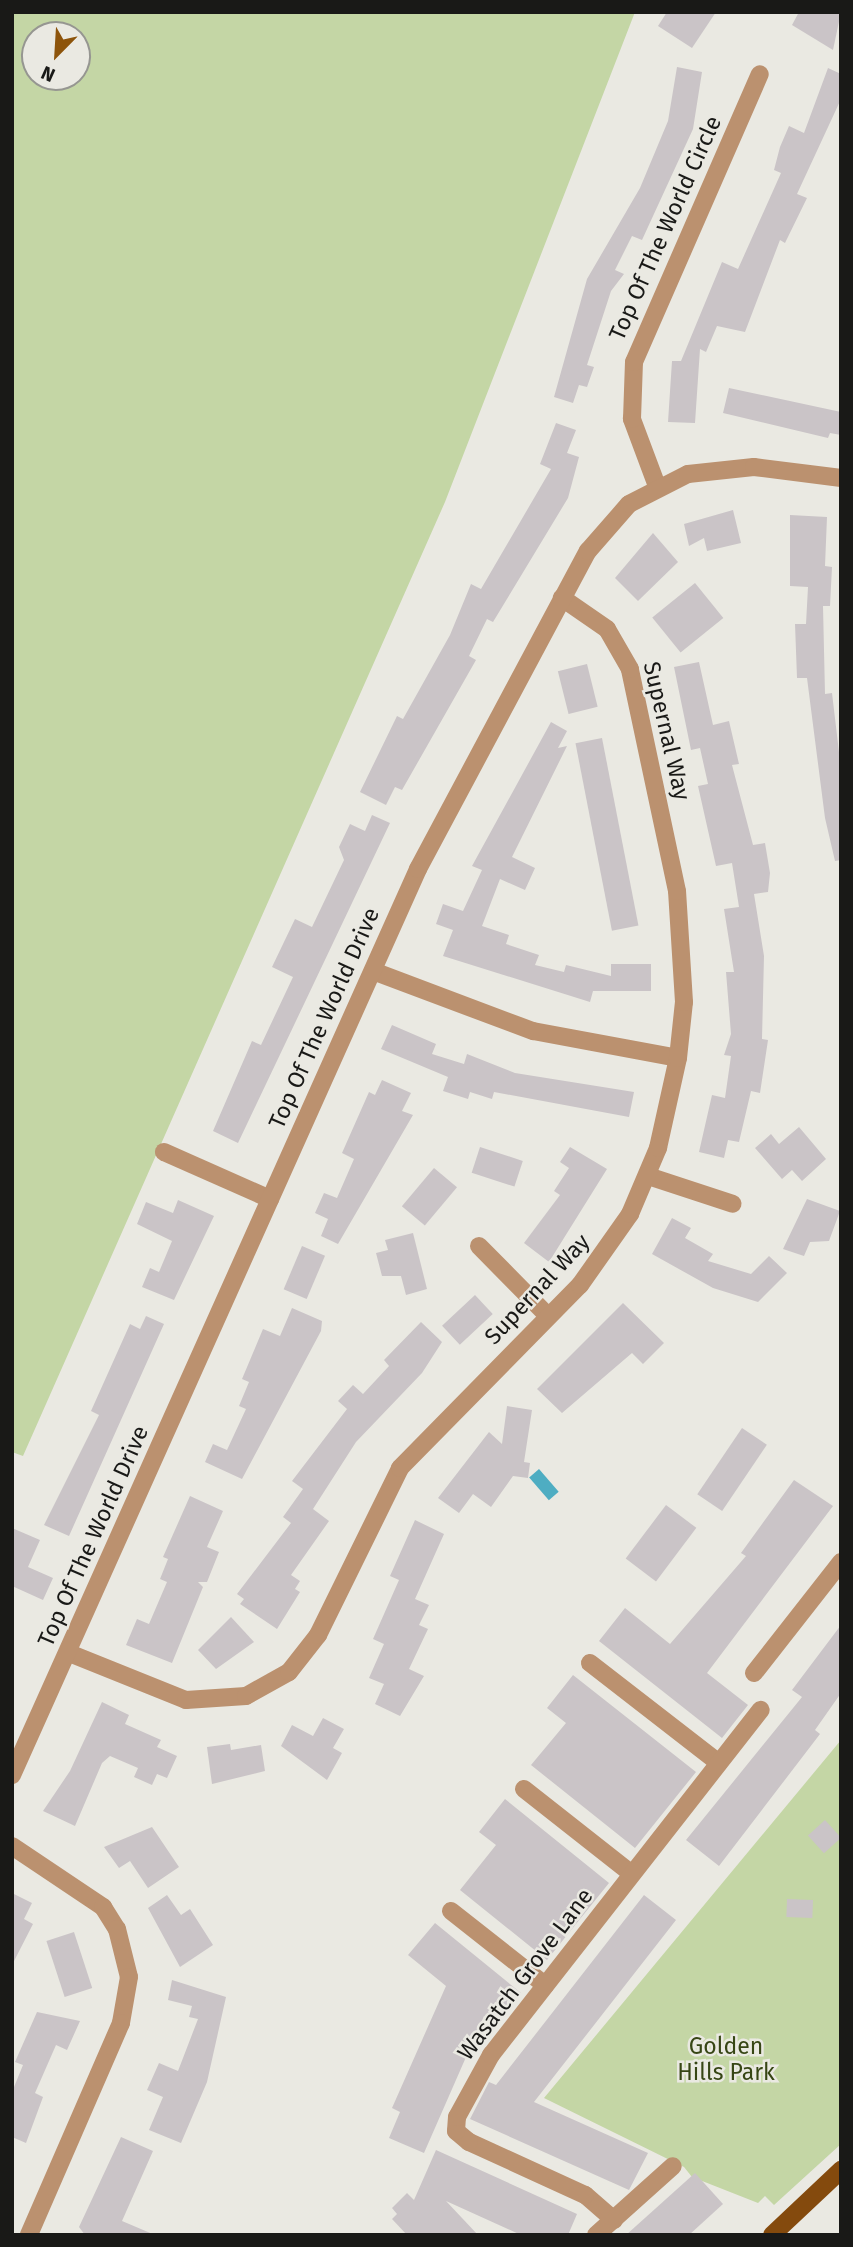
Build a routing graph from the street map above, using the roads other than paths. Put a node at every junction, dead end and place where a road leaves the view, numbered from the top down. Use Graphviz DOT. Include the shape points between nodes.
graph roads {
  1 [pos="760,74"];
  2 [pos="841,478"];
  3 [pos="657,486"];
  4 [pos="562,598"];
  5 [pos="373,971"];
  6 [pos="678,1058"];
  7 [pos="163,1152"];
  8 [pos="648,1176"];
  9 [pos="270,1199"];
  10 [pos="733,1204"];
  11 [pos="479,1246"];
  12 [pos="548,1316"];
  13 [pos="841,1562"];
  14 [pos="69,1653"];
  15 [pos="590,1663"];
  16 [pos="754,1673"];
  17 [pos="761,1710"];
  18 [pos="719,1763"];
  19 [pos="12,1775"];
  20 [pos="524,1789"];
  21 [pos="12,1846"];
  22 [pos="632,1874"];
  23 [pos="452,1911"];
  24 [pos="545,1985"];
  25 [pos="673,2166"];
  26 [pos="841,2170"];
  27 [pos="614,2220"];
  28 [pos="29,2235"];
  29 [pos="596,2235"];
  30 [pos="772,2235"];
  1 -- 3 [label="street, Top Of The World Circle" via="634,362 632,419"];
  2 -- 3 [label="street, Top Of The World Drive" via="721,467"];
  3 -- 4 [label="street, Top Of The World Drive" via="607,526"];
  4 -- 5 [label="street, Top Of The World Drive" via="418,869"];
  4 -- 6 [label="street, Supernal Way" via="607,628 630,669 677,891 684,1002"];
  5 -- 6 [label="street" via="533,1031"];
  5 -- 9 [label="street, Top Of The World Drive"];
  6 -- 8 [label="street, Supernal Way"];
  7 -- 9 [label="street"];
  8 -- 10 [label="street"];
  8 -- 12 [label="street, Supernal Way" via="608,1251"];
  9 -- 14 [label="street, Top Of The World Drive"];
  11 -- 12 [label="street"];
  12 -- 14 [label="street, Supernal Way" via="400,1468 318,1635 289,1672 246,1696 186,1700"];
  13 -- 16 [label="street"];
  14 -- 19 [label="street, Top Of The World Drive"];
  15 -- 18 [label="street"];
  17 -- 18 [label="street, Wasatch Grove Lane"];
  18 -- 22 [label="street, Wasatch Grove Lane"];
  20 -- 22 [label="street"];
  21 -- 28 [label="street" via="103,1907 117,1929 129,1977 121,2024"];
  22 -- 24 [label="street, Wasatch Grove Lane"];
  23 -- 24 [label="street"];
  24 -- 27 [label="street, Wasatch Grove Lane" via="481,2068 456,2131 585,2195"];
  25 -- 27 [label="street"];
  26 -- 30 [label="main road"];
  27 -- 29 [label="street"];
}
